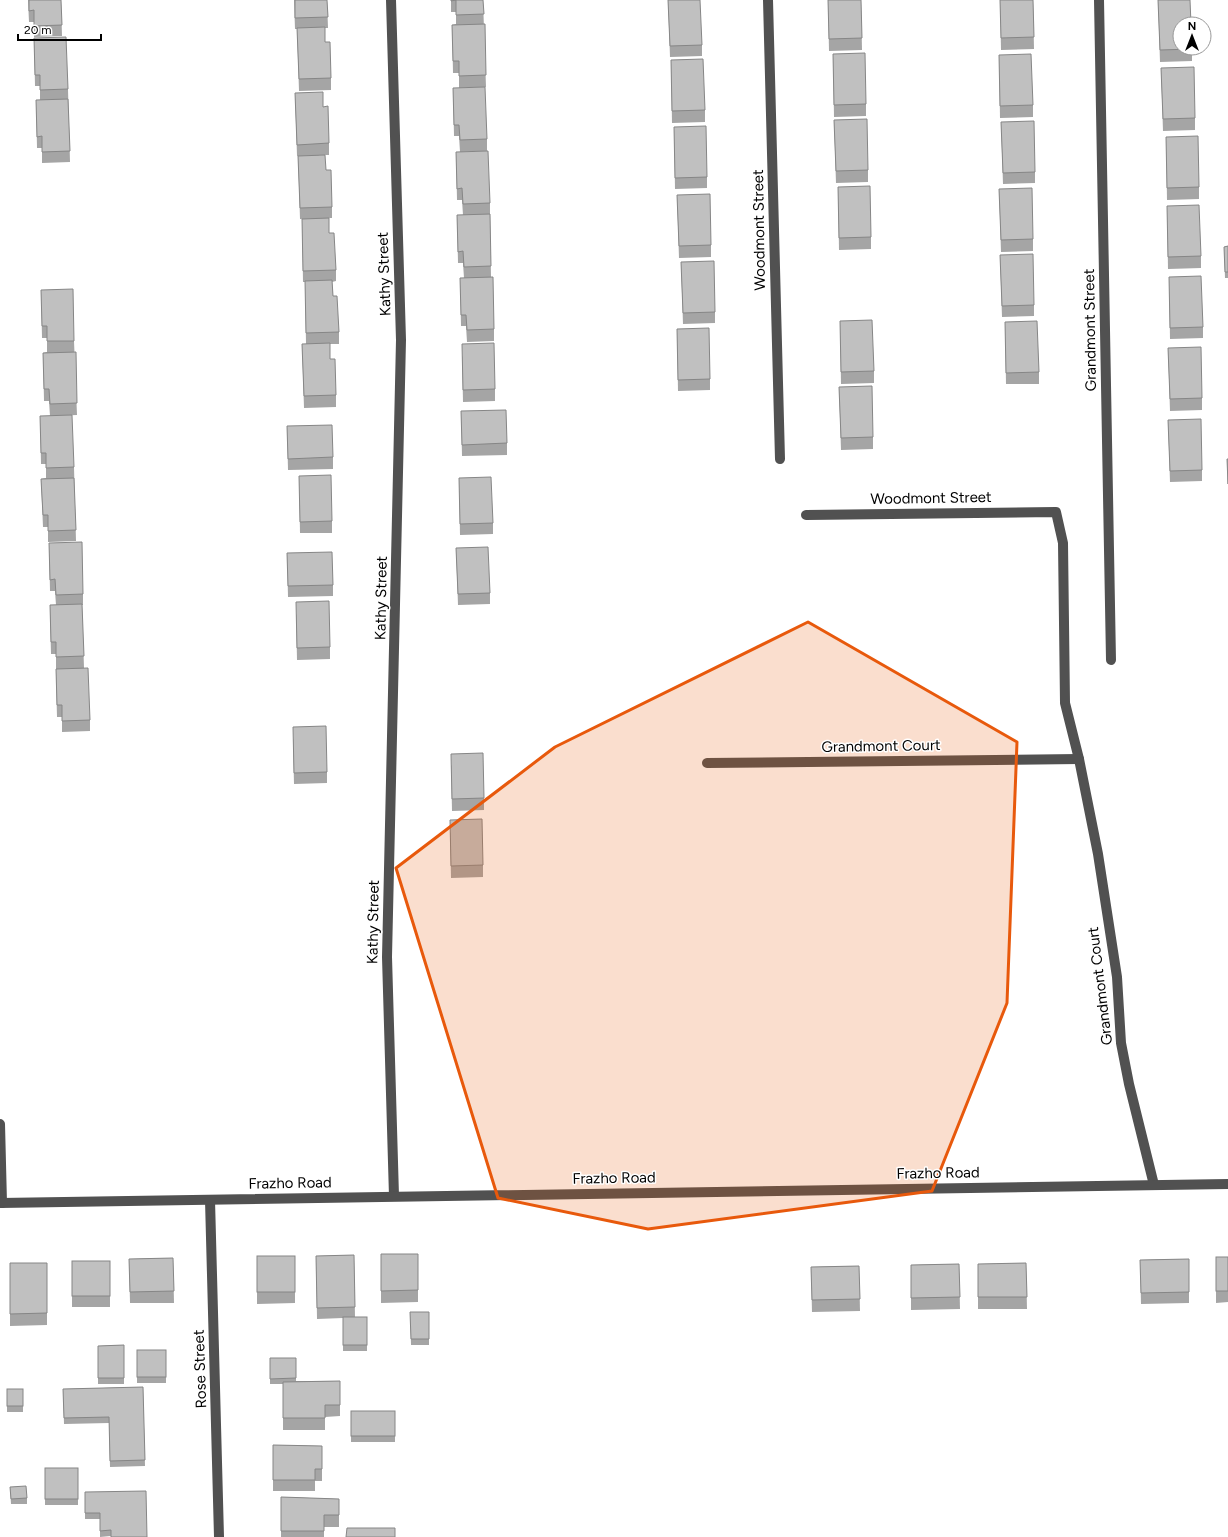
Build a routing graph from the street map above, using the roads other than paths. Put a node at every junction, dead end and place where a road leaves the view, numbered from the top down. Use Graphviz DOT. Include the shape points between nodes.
graph roads {
  1 [pos="392,0"];
  2 [pos="768,0"];
  3 [pos="1099,0"];
  4 [pos="780,459"];
  5 [pos="1056,512"];
  6 [pos="806,515"];
  7 [pos="1112,660"];
  8 [pos="1079,759"];
  9 [pos="707,763"];
  10 [pos="0,1124"];
  11 [pos="1228,1184"];
  12 [pos="1154,1185"];
  13 [pos="394,1196"];
  14 [pos="210,1200"];
  15 [pos="1,1203"];
  16 [pos="219,1537"];
  1 -- 13 [label="street, Kathy Street" via="401,340 387,957"];
  2 -- 4 [label="street, Woodmont Street"];
  3 -- 7 [label="street, Grandmont Street"];
  5 -- 6 [label="street, Woodmont Street"];
  5 -- 8 [label="street, Grandmont Court" via="1063,543 1065,703"];
  8 -- 9 [label="street, Grandmont Court"];
  8 -- 12 [label="street, Grandmont Court" via="1098,854 1117,977 1121,1043"];
  10 -- 15 [label="street"];
  11 -- 12 [label="street, Frazho Road"];
  12 -- 13 [label="street, Frazho Road"];
  13 -- 14 [label="street, Frazho Road"];
  14 -- 15 [label="street, Frazho Road"];
  14 -- 16 [label="street, Rose Street"];
}
